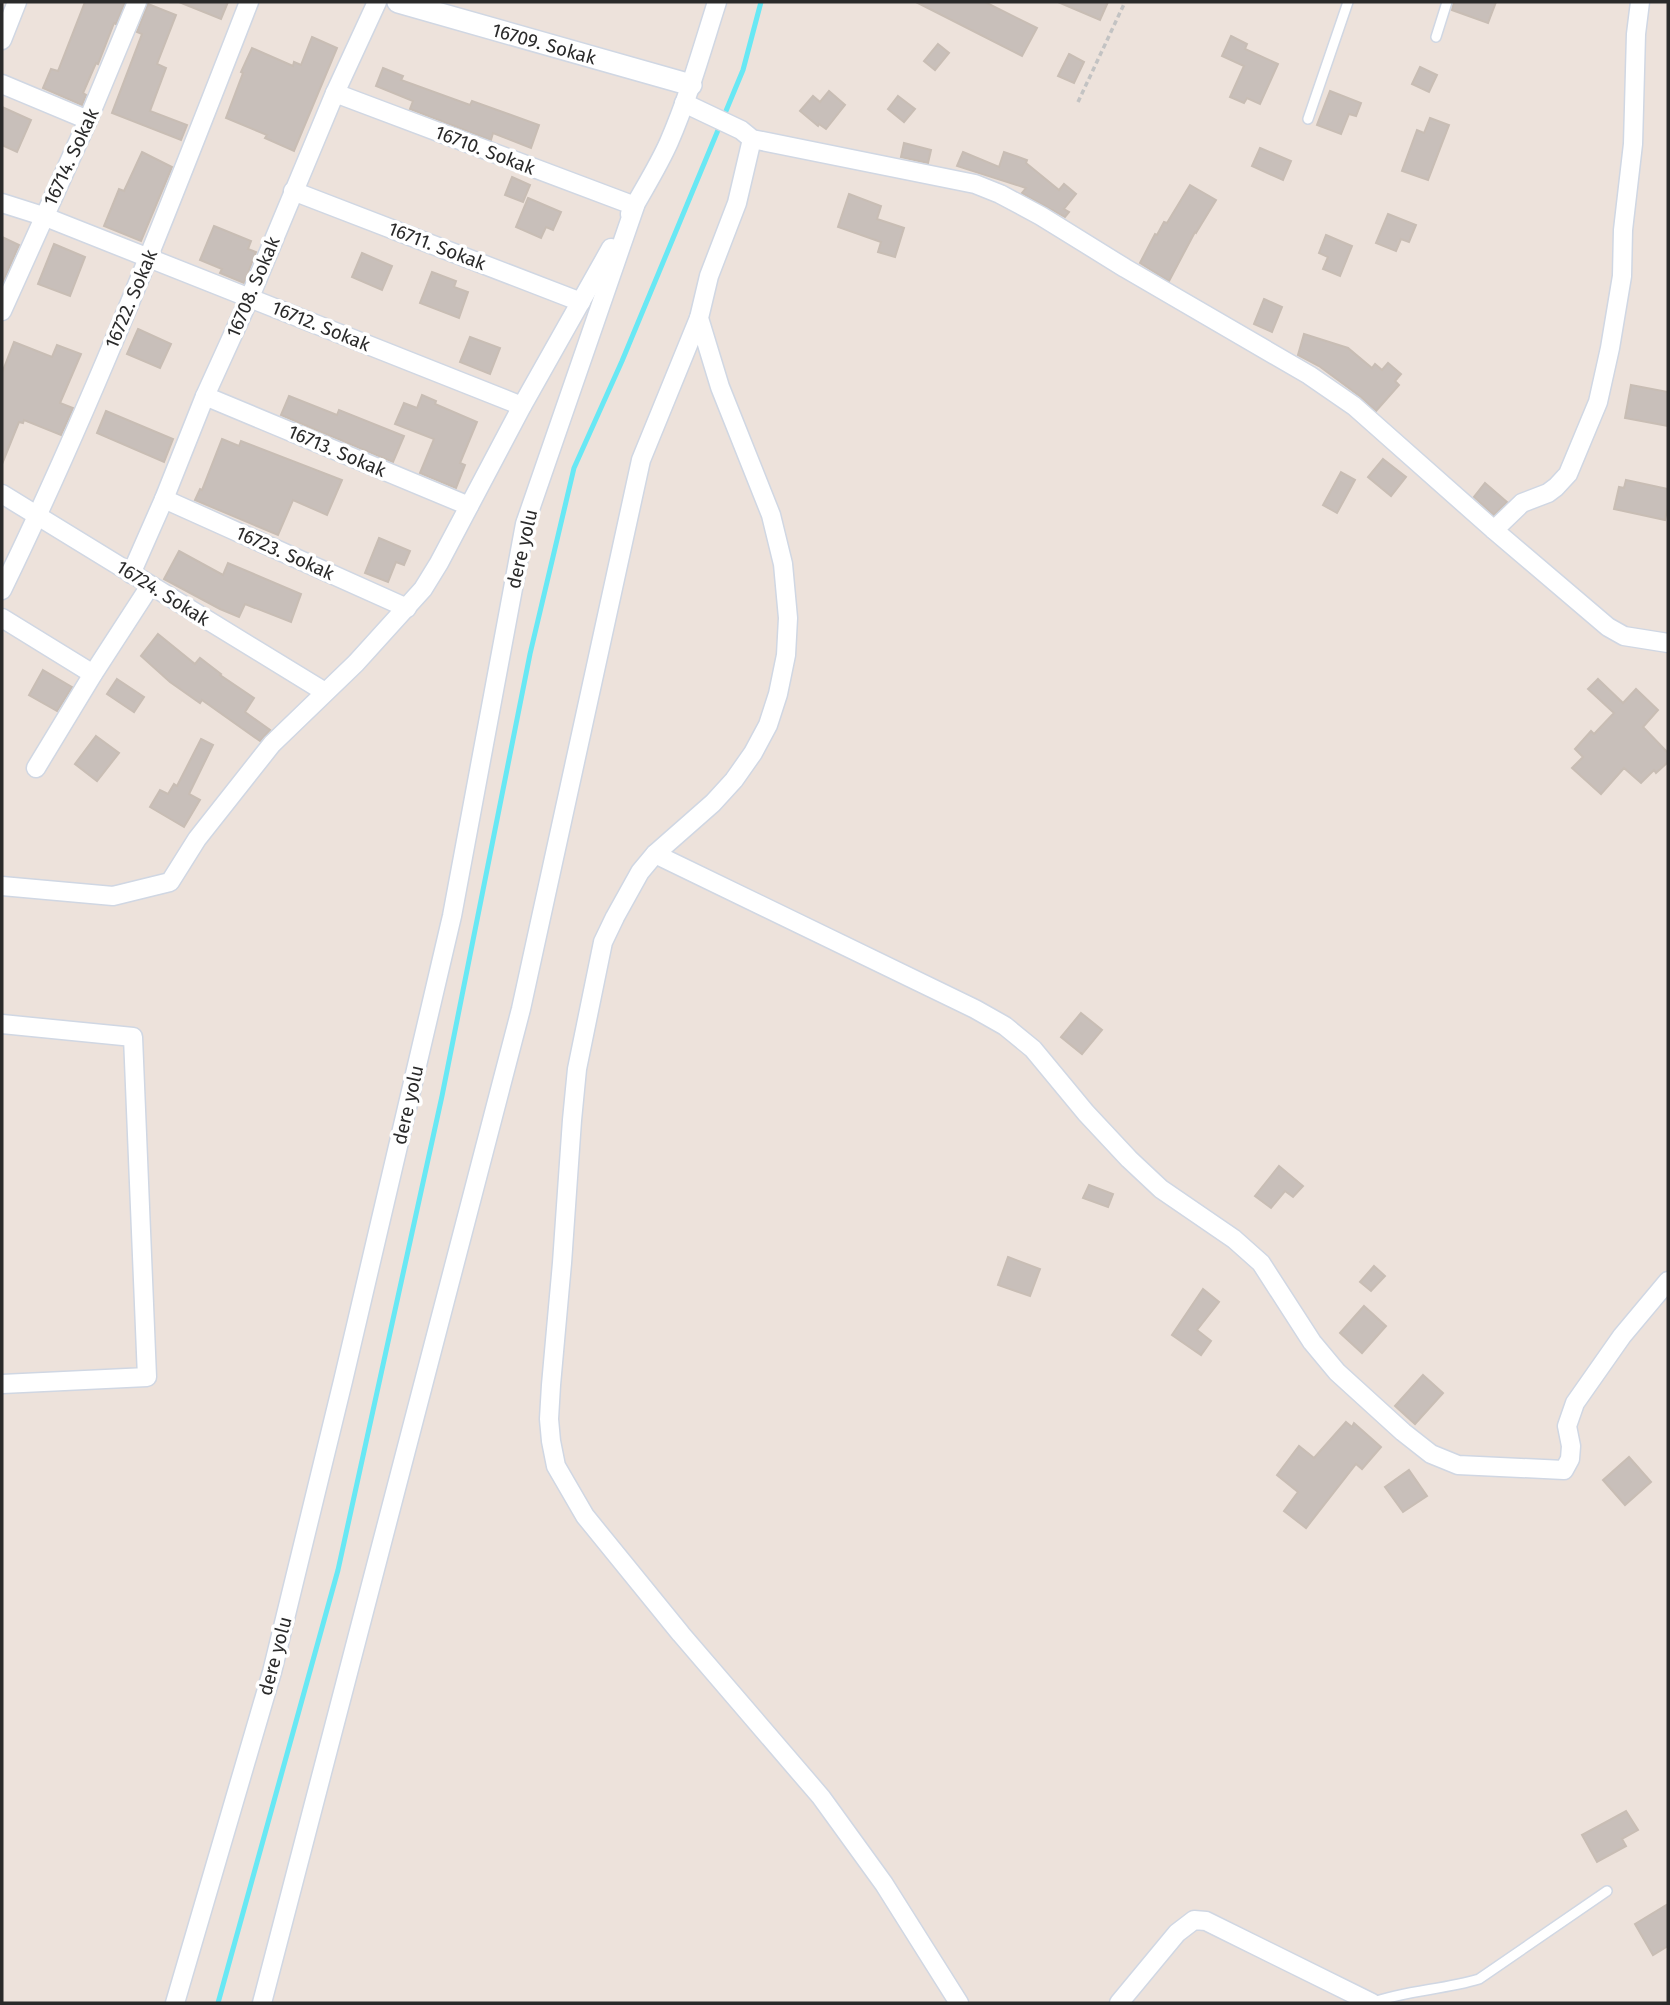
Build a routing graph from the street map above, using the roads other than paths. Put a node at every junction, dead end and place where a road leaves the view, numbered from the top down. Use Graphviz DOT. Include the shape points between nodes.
graph roads {
  1 [pos="17,2"];
  2 [pos="137,2"];
  3 [pos="249,2"];
  4 [pos="377,2"];
  5 [pos="398,2"];
  6 [pos="717,2"];
  7 [pos="1348,2"];
  8 [pos="1447,2"];
  9 [pos="1640,2"];
  10 [pos="1436,37"];
  11 [pos="2,40"];
  12 [pos="2,84"];
  13 [pos="335,93"];
  14 [pos="688,94"];
  15 [pos="1308,119"];
  16 [pos="88,120"];
  17 [pos="746,135"];
  18 [pos="293,191"];
  19 [pos="2,204"];
  20 [pos="635,206"];
  21 [pos="43,216"];
  22 [pos="149,258"];
  23 [pos="250,297"];
  24 [pos="581,302"];
  25 [pos="2,310"];
  26 [pos="699,318"];
  27 [pos="205,396"];
  28 [pos="522,406"];
  29 [pos="2,494"];
  30 [pos="164,499"];
  31 [pos="469,506"];
  32 [pos="38,515"];
  33 [pos="1494,530"];
  34 [pos="131,573"];
  35 [pos="150,586"];
  36 [pos="2,590"];
  37 [pos="407,608"];
  38 [pos="2,618"];
  39 [pos="1668,643"];
  40 [pos="93,674"];
  41 [pos="325,692"];
  42 [pos="36,768"];
  43 [pos="655,854"];
  44 [pos="2,886"];
  45 [pos="2,1024"];
  46 [pos="1668,1281"];
  47 [pos="2,1384"];
  48 [pos="1607,1891"];
  49 [pos="175,2003"];
  50 [pos="262,2003"];
  51 [pos="959,2003"];
  52 [pos="1119,2003"];
  53 [pos="1371,2003"];
  1 -- 11 [label="street"];
  2 -- 16 [label="street, 16714. Sokak"];
  3 -- 22 [label="street, 16722. Sokak"];
  4 -- 13 [label="street, 16708. Sokak"];
  5 -- 14 [label="street, 16709. Sokak"];
  6 -- 14 [label="street"];
  7 -- 15 [label="lane"];
  8 -- 10 [label="lane"];
  9 -- 33 [label="street" via="1622,276 1598,402 1568,474 1548,494 1522,503"];
  12 -- 16 [label="street"];
  13 -- 18 [label="street, 16708. Sokak"];
  13 -- 20 [label="street, 16710. Sokak"];
  14 -- 17 [label="street" via="709,116"];
  14 -- 20 [label="street" via="668,145"];
  16 -- 21 [label="street, 16714. Sokak"];
  17 -- 26 [label="street" via="737,204 709,276"];
  17 -- 33 [label="street" via="975,184 1000,194 1320,383 1354,407"];
  18 -- 23 [label="street, 16708. Sokak"];
  18 -- 24 [label="street, 16711. Sokak"];
  19 -- 21 [label="street, 16712. Sokak"];
  20 -- 24 [label="street"];
  20 -- 49 [label="street, dere yolu" via="525,524 452,916 349,1355 272,1672"];
  21 -- 22 [label="street, 16712. Sokak"];
  21 -- 25 [label="street, 16714. Sokak"];
  22 -- 23 [label="street, 16712. Sokak"];
  22 -- 32 [label="street, 16722. Sokak"];
  23 -- 27 [label="street, 16708. Sokak"];
  23 -- 28 [label="street, 16712. Sokak"];
  24 -- 28 [label="street"];
  26 -- 43 [label="street" via="720,387 771,515 783,564 786,655 768,725 753,753 713,803"];
  26 -- 50 [label="street" via="641,460 521,1009"];
  27 -- 30 [label="street, 16708. Sokak"];
  27 -- 31 [label="street, 16713. Sokak"];
  28 -- 31 [label="street"];
  29 -- 32 [label="street, 16724. Sokak"];
  30 -- 34 [label="street, 16708. Sokak"];
  30 -- 37 [label="street, 16723. Sokak"];
  31 -- 37 [label="street"];
  32 -- 34 [label="street, 16724. Sokak"];
  32 -- 36 [label="street, 16722. Sokak"];
  33 -- 39 [label="street" via="1608,627 1624,636"];
  34 -- 35 [label="street, 16724. Sokak"];
  35 -- 40 [label="street"];
  35 -- 41 [label="street, 16724. Sokak"];
  37 -- 41 [label="street"];
  38 -- 40 [label="street"];
  40 -- 42 [label="street"];
  41 -- 44 [label="street" via="236,787 170,882 114,896"];
  43 -- 46 [label="street" via="1005,1026 1033,1049 1086,1114 1161,1189 1261,1263 1337,1373 1431,1454 1458,1465 1564,1469 1570,1459 1567,1426 1575,1403"];
  43 -- 51 [label="street" via="629,891 603,942 577,1069 550,1396 556,1466 585,1516 829,1808 884,1884"];
  45 -- 47 [label="street" via="133,1037 147,1377"];
  48 -- 53 [label="lane" via="1479,1979"];
  52 -- 53 [label="street" via="1177,1933 1194,1920 1206,1921"];
}
